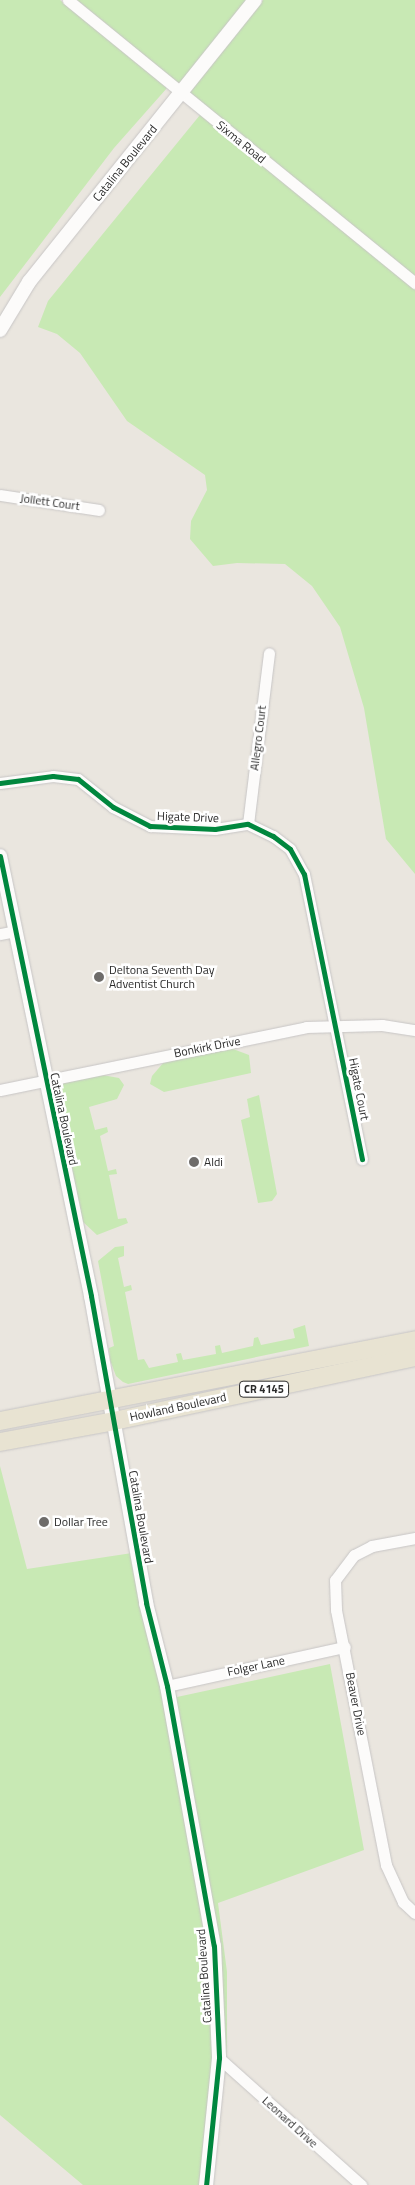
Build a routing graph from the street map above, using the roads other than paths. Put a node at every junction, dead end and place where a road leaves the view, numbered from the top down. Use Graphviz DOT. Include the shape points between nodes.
graph roads {
  1 [pos="68,0"];
  2 [pos="255,0"];
  3 [pos="181,93"];
  4 [pos="415,282"];
  5 [pos="0,330"];
  6 [pos="0,495"];
  7 [pos="99,510"];
  8 [pos="269,653"];
  9 [pos="0,783"];
  10 [pos="248,824"];
  11 [pos="0,856"];
  12 [pos="15,931"];
  13 [pos="0,934"];
  14 [pos="336,1024"];
  15 [pos="415,1030"];
  16 [pos="46,1080"];
  17 [pos="0,1090"];
  18 [pos="362,1159"];
  19 [pos="415,1340"];
  20 [pos="415,1358"];
  21 [pos="110,1400"];
  22 [pos="0,1421"];
  23 [pos="114,1422"];
  24 [pos="0,1442"];
  25 [pos="415,1538"];
  26 [pos="345,1647"];
  27 [pos="167,1686"];
  28 [pos="415,1913"];
  29 [pos="219,2058"];
  30 [pos="206,2185"];
  31 [pos="361,2185"];
  1 -- 3 [label="street, Sixma Road"];
  2 -- 3 [label="street, Catalina Boulevard"];
  3 -- 4 [label="street, Sixma Road"];
  3 -- 5 [label="street, Catalina Boulevard" via="29,282"];
  6 -- 7 [label="street, Jollett Court"];
  8 -- 10 [label="street, Allegro Court"];
  9 -- 10 [label="street, Higate Drive" via="53,776 78,779 113,807 150,826 215,829"];
  10 -- 14 [label="street" via="273,836 300,861"];
  11 -- 12 [label="street, Catalina Boulevard"];
  12 -- 13 [label="street"];
  12 -- 16 [label="street, Catalina Boulevard"];
  14 -- 15 [label="street, Bonkirk Drive"];
  14 -- 16 [label="street, Bonkirk Drive" via="306,1027"];
  14 -- 18 [label="street, Higate Court"];
  16 -- 17 [label="street, Bonkirk Drive"];
  16 -- 21 [label="street, Catalina Boulevard"];
  19 -- 21 [label="main road, Howland Boulevard / CR 4145"];
  20 -- 23 [label="main road, Howland Boulevard / CR 4145"];
  21 -- 22 [label="main road, Howland Boulevard / CR 4145"];
  21 -- 23 [label="street, Catalina Boulevard"];
  23 -- 24 [label="main road, Howland Boulevard / CR 4145"];
  23 -- 27 [label="street, Catalina Boulevard" via="146,1603"];
  25 -- 26 [label="street, Beaver Drive" via="372,1546 354,1555 342,1567 335,1580 336,1610"];
  26 -- 27 [label="street, Folger Lane"];
  26 -- 28 [label="street, Beaver Drive" via="386,1865 403,1902"];
  27 -- 29 [label="street, Catalina Boulevard" via="214,1946"];
  29 -- 30 [label="street, Catalina Boulevard"];
  29 -- 31 [label="street, Leonard Drive"];
}
